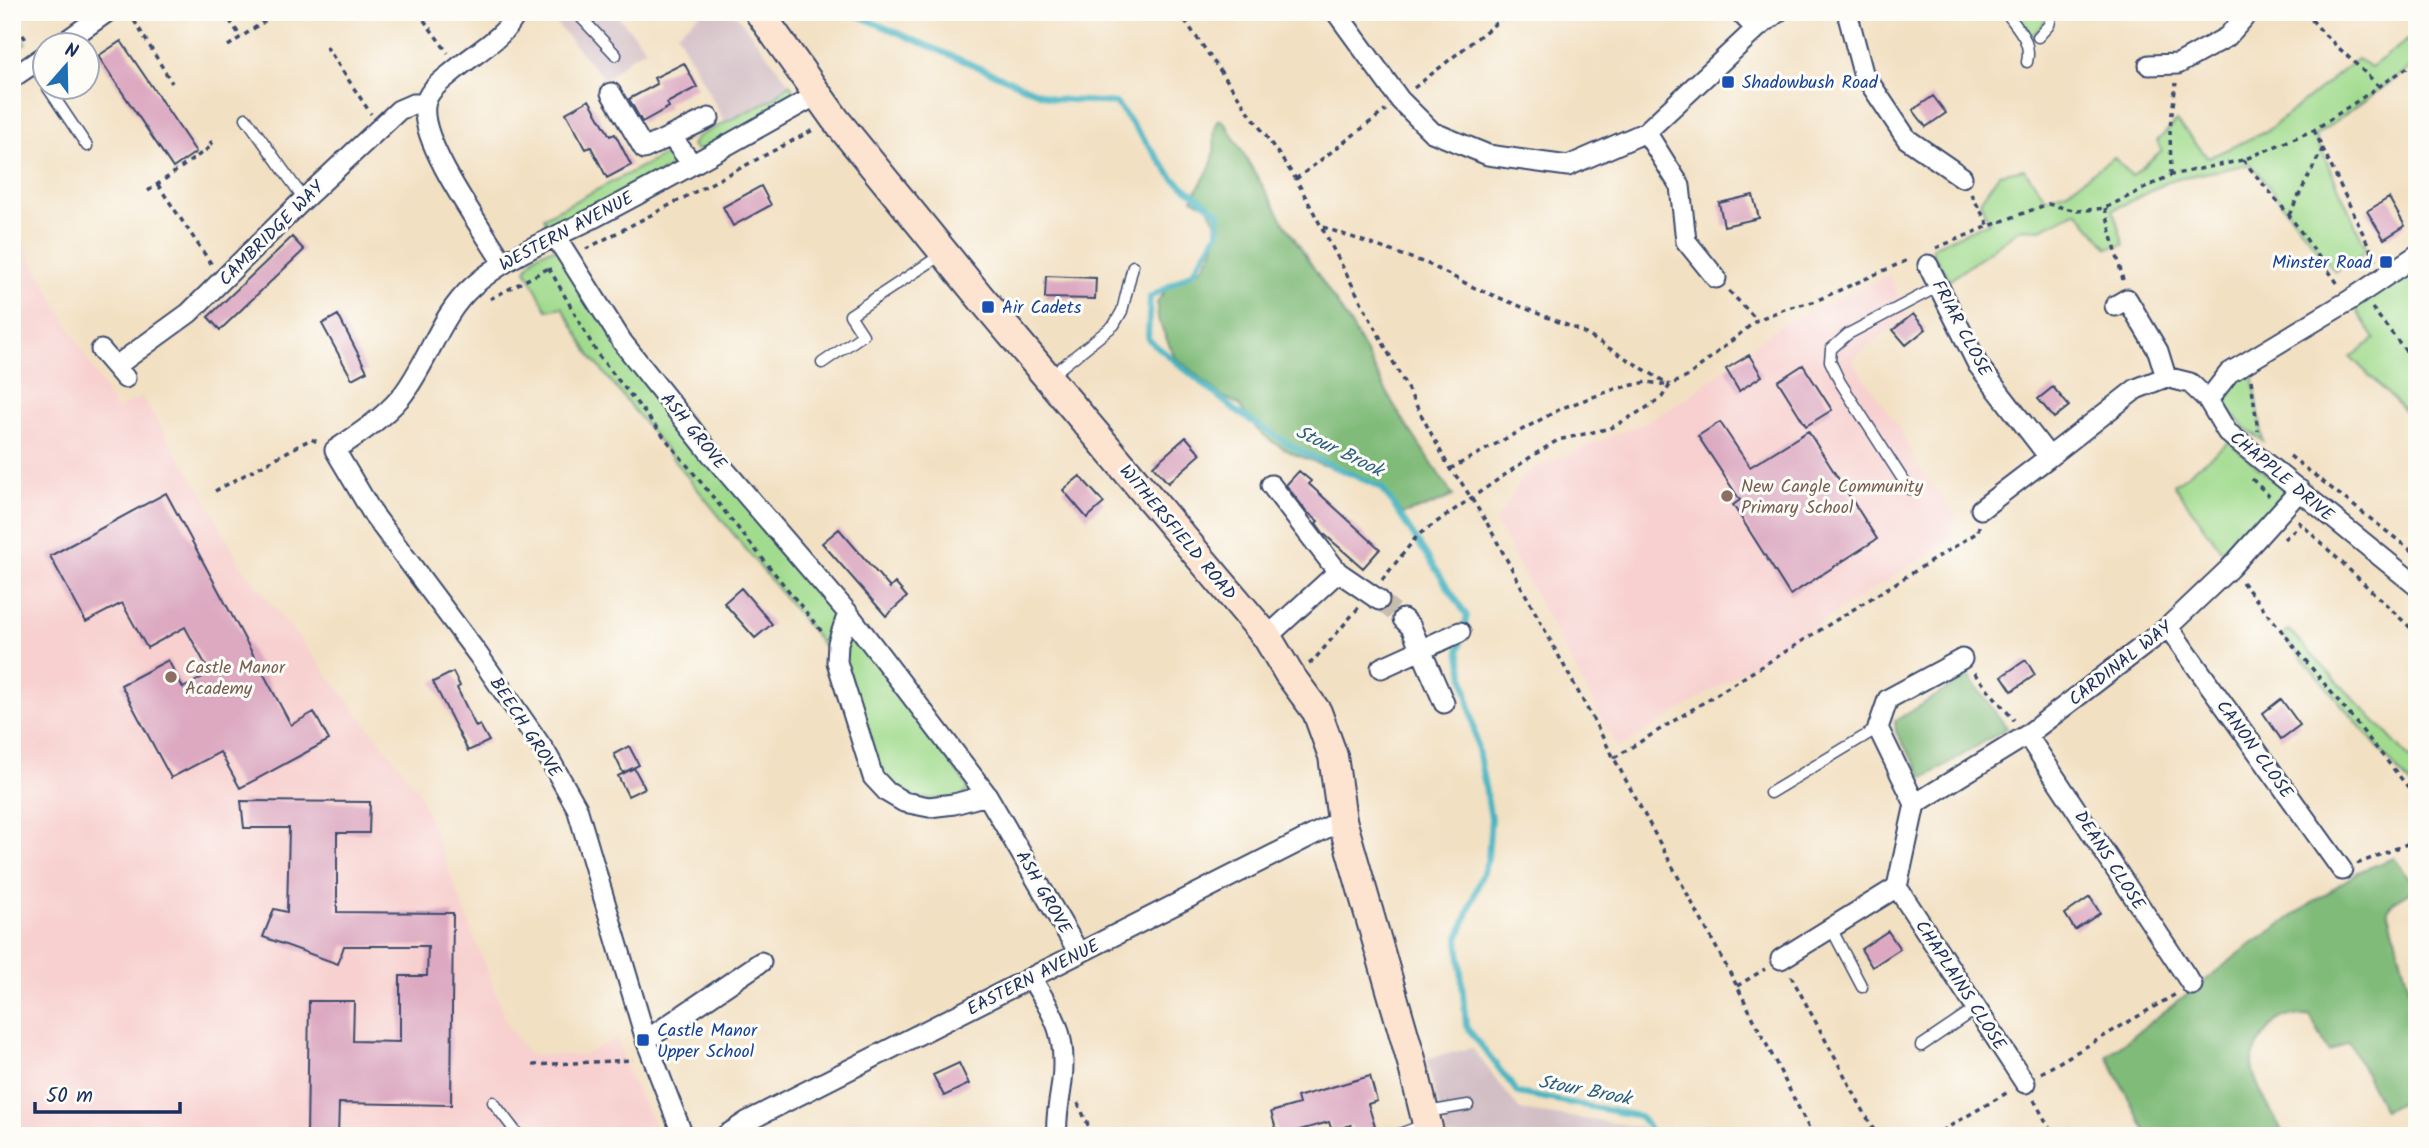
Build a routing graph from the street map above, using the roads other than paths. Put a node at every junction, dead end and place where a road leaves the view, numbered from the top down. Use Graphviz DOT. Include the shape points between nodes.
graph roads {
  1 [pos="107,12"];
  2 [pos="517,12"];
  3 [pos="576,12"];
  4 [pos="759,12"];
  5 [pos="1336,12"];
  6 [pos="1740,12"];
  7 [pos="1778,12"];
  8 [pos="1847,12"];
  9 [pos="2006,12"];
  10 [pos="2047,12"];
  11 [pos="2249,12"];
  12 [pos="1756,30"];
  13 [pos="79,32"];
  14 [pos="2038,37"];
  15 [pos="616,55"];
  16 [pos="2028,62"];
  17 [pos="2149,65"];
  18 [pos="611,93"];
  19 [pos="817,95"];
  20 [pos="58,102"];
  21 [pos="425,104"];
  22 [pos="246,118"];
  23 [pos="709,118"];
  24 [pos="1646,132"];
  25 [pos="671,136"];
  26 [pos="86,146"];
  27 [pos="692,164"];
  28 [pos="1962,177"];
  29 [pos="304,199"];
  30 [pos="556,237"];
  31 [pos="945,253"];
  32 [pos="2417,255"];
  33 [pos="1922,259"];
  34 [pos="503,262"];
  35 [pos="1133,266"];
  36 [pos="1716,278"];
  37 [pos="1939,286"];
  38 [pos="2121,302"];
  39 [pos="101,350"];
  40 [pos="822,363"];
  41 [pos="1048,377"];
  42 [pos="2166,377"];
  43 [pos="2208,400"];
  44 [pos="335,450"];
  45 [pos="2049,457"];
  46 [pos="1271,485"];
  47 [pos="1909,489"];
  48 [pos="2300,490"];
  49 [pos="1982,509"];
  50 [pos="1338,572"];
  51 [pos="2417,586"];
  52 [pos="1375,597"];
  53 [pos="848,613"];
  54 [pos="1403,619"];
  55 [pos="2168,627"];
  56 [pos="1460,632"];
  57 [pos="1267,637"];
  58 [pos="1422,650"];
  59 [pos="1962,659"];
  60 [pos="1381,668"];
  61 [pos="1444,704"];
  62 [pos="1878,728"];
  63 [pos="2027,735"];
  64 [pos="1769,793"];
  65 [pos="987,795"];
  66 [pos="1915,804"];
  67 [pos="1342,820"];
  68 [pos="2342,870"];
  69 [pos="1897,887"];
  70 [pos="1831,928"];
  71 [pos="1079,953"];
  72 [pos="1782,959"];
  73 [pos="761,962"];
  74 [pos="1031,978"];
  75 [pos="2192,985"];
  76 [pos="1862,987"];
  77 [pos="1977,1008"];
  78 [pos="648,1045"];
  79 [pos="1921,1046"];
  80 [pos="2025,1083"];
  81 [pos="493,1102"];
  82 [pos="1468,1105"];
  83 [pos="1427,1124"];
  84 [pos="752,1128"];
  85 [pos="519,1136"];
  86 [pos="683,1136"];
  87 [pos="725,1136"];
  88 [pos="1057,1136"];
  89 [pos="1394,1136"];
  1 -- 13 [label="street"];
  2 -- 21 [label="street" via="506,30 433,88"];
  3 -- 15 [label="lane"];
  4 -- 19 [label="street, WITHERSFIELD ROAD"];
  5 -- 24 [label="street" via="1400,100 1432,132 1488,155 1567,166"];
  6 -- 12 [label="street"];
  7 -- 12 [label="street"];
  8 -- 28 [label="street" via="1863,73 1907,139"];
  9 -- 16 [label="lane" via="2027,42"];
  10 -- 14 [label="lane" via="2049,26"];
  11 -- 17 [label="street" via="2227,37 2178,64"];
  12 -- 24 [label="street"];
  18 -- 25 [label="street" via="644,149"];
  19 -- 27 [label="street, WESTERN AVENUE"];
  19 -- 31 [label="street, WITHERSFIELD ROAD"];
  20 -- 26 [label="lane"];
  21 -- 29 [label="street, CAMBRIDGE WAY" via="399,110"];
  21 -- 34 [label="street" via="425,124 432,143"];
  22 -- 29 [label="lane"];
  23 -- 25 [label="street"];
  24 -- 36 [label="street" via="1680,186 1686,241"];
  25 -- 27 [label="street"];
  27 -- 30 [label="street, WESTERN AVENUE"];
  29 -- 39 [label="street, CAMBRIDGE WAY" via="222,282 121,372"];
  30 -- 34 [label="street, WESTERN AVENUE"];
  30 -- 53 [label="street, ASH GROVE" via="623,343"];
  31 -- 40 [label="lane" via="850,316 863,335"];
  31 -- 41 [label="street, WITHERSFIELD ROAD"];
  32 -- 43 [label="street" via="2229,373"];
  33 -- 37 [label="street, FRIAR CLOSE"];
  34 -- 44 [label="street, WESTERN AVENUE" via="454,305 401,396 371,426"];
  35 -- 41 [label="lane" via="1114,326"];
  37 -- 45 [label="street, FRIAR CLOSE" via="1978,365"];
  37 -- 47 [label="lane" via="1848,334 1829,355 1840,382"];
  38 -- 42 [label="street" via="2158,351"];
  41 -- 57 [label="street, WITHERSFIELD ROAD"];
  42 -- 43 [label="street, CHAPPLE DRIVE" via="2190,383"];
  42 -- 45 [label="street" via="2136,389"];
  43 -- 48 [label="street, CHAPPLE DRIVE" via="2227,432"];
  44 -- 78 [label="street, BEECH GROVE" via="373,514 546,752 577,807"];
  45 -- 49 [label="street"];
  46 -- 50 [label="street"];
  48 -- 51 [label="street, CHAPPLE DRIVE"];
  48 -- 55 [label="street, CARDINAL WAY" via="2230,568"];
  50 -- 52 [label="street"];
  50 -- 57 [label="street"];
  53 -- 65 [label="street, ASH GROVE"];
  53 -- 65 [label="street" via="837,652 873,777 904,802 929,807"];
  54 -- 58 [label="street"];
  55 -- 63 [label="street, CARDINAL WAY"];
  55 -- 68 [label="street, CANON CLOSE"];
  56 -- 58 [label="street"];
  57 -- 67 [label="street, WITHERSFIELD ROAD" via="1317,712 1333,756"];
  58 -- 60 [label="street"];
  58 -- 61 [label="street"];
  59 -- 62 [label="street" via="1888,699"];
  62 -- 64 [label="lane"];
  62 -- 66 [label="street"];
  63 -- 66 [label="street, CARDINAL WAY"];
  63 -- 75 [label="street, DEANS CLOSE"];
  65 -- 71 [label="street, ASH GROVE"];
  66 -- 69 [label="street"];
  67 -- 71 [label="street, EASTERN AVENUE"];
  67 -- 83 [label="street, WITHERSFIELD ROAD"];
  69 -- 70 [label="street"];
  69 -- 77 [label="street, CHAPLAINS CLOSE"];
  70 -- 72 [label="street"];
  70 -- 76 [label="lane"];
  71 -- 74 [label="street, EASTERN AVENUE"];
  73 -- 78 [label="street"];
  74 -- 84 [label="street, EASTERN AVENUE"];
  74 -- 88 [label="street" via="1062,1039"];
  77 -- 79 [label="lane"];
  77 -- 80 [label="street, CHAPLAINS CLOSE"];
  78 -- 86 [label="street, BEECH GROVE"];
  81 -- 85 [label="lane"];
  82 -- 83 [label="lane"];
  83 -- 89 [label="lane"];
  84 -- 87 [label="street, EASTERN AVENUE"];
}
